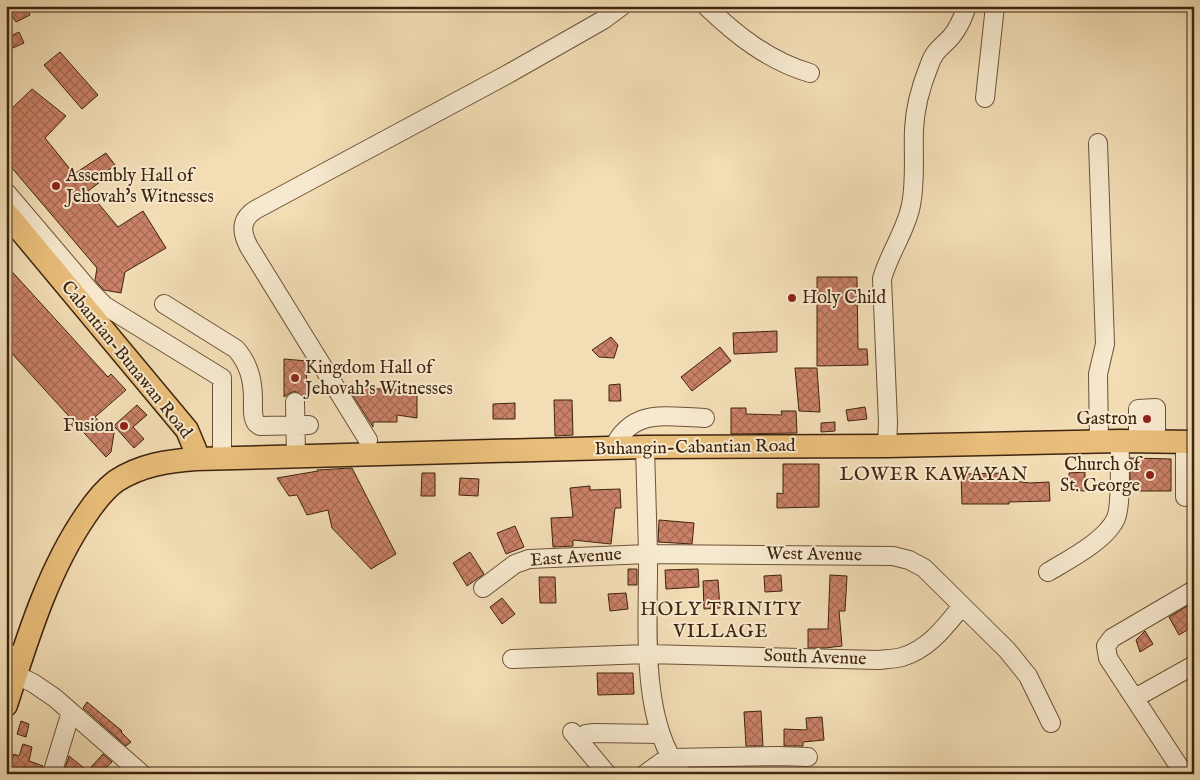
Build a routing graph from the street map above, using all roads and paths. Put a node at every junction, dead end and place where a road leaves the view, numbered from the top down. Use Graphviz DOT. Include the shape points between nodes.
graph roads {
  1 [pos="622,6"];
  2 [pos="706,6"];
  3 [pos="967,6"];
  4 [pos="995,6"];
  5 [pos="810,73"];
  6 [pos="984,98"];
  7 [pos="1098,143"];
  8 [pos="6,192"];
  9 [pos="6,213"];
  10 [pos="164,304"];
  11 [pos="296,402"];
  12 [pos="705,418"];
  13 [pos="302,426"];
  14 [pos="368,440"];
  15 [pos="1128,441"];
  16 [pos="1190,442"];
  17 [pos="888,446"];
  18 [pos="645,447"];
  19 [pos="613,448"];
  20 [pos="296,457"];
  21 [pos="196,459"];
  22 [pos="222,459"];
  23 [pos="1185,497"];
  24 [pos="648,554"];
  25 [pos="1048,572"];
  26 [pos="483,588"];
  27 [pos="1194,590"];
  28 [pos="962,606"];
  29 [pos="647,654"];
  30 [pos="512,659"];
  31 [pos="14,662"];
  32 [pos="1194,665"];
  33 [pos="1135,698"];
  34 [pos="6,705"];
  35 [pos="71,712"];
  36 [pos="1051,723"];
  37 [pos="660,734"];
  38 [pos="670,757"];
  39 [pos="808,757"];
  40 [pos="55,771"];
  41 [pos="142,774"];
  42 [pos="607,774"];
  43 [pos="645,774"];
  44 [pos="682,774"];
  45 [pos="1183,774"];
  1 -- 14 [label="street" via="508,74 255,210 246,218 243,238"];
  2 -- 5 [label="street" via="747,42 779,61"];
  3 -- 17 [label="street" via="958,27 934,55 926,75 915,116 911,204 906,224 882,279"];
  4 -- 6 [label="street"];
  7 -- 15 [label="street" via="1105,344 1098,374"];
  8 -- 22 [label="street" via="106,306 222,378"];
  9 -- 21 [label="main road, Cabantian-Bunawan Road" via="187,430"];
  10 -- 13 [label="street" via="242,356 251,373 256,423 260,426"];
  11 -- 13 [label="street"];
  12 -- 19 [label="street" via="642,418 619,435"];
  13 -- 20 [label="street"];
  15 -- 16 [label="main road, Buhangin-Cabantian Road"];
  15 -- 17 [label="main road, Buhangin-Cabantian Road"];
  15 -- 25 [label="street" via="1119,504 1110,528"];
  16 -- 23 [label="street"];
  17 -- 18 [label="main road, Buhangin-Cabantian Road"];
  18 -- 19 [label="main road, Buhangin-Cabantian Road"];
  18 -- 24 [label="street"];
  19 -- 20 [label="main road, Buhangin-Cabantian Road"];
  20 -- 22 [label="main road, Buhangin-Cabantian Road"];
  21 -- 22 [label="main road, Buhangin-Cabantian Road"];
  21 -- 31 [label="main road, Cabantian-Bunawan Road" via="169,461 143,468 115,482 95,502 70,540"];
  24 -- 26 [label="street, East Avenue" via="529,559 515,564"];
  24 -- 28 [label="street, West Avenue" via="893,556 924,568"];
  24 -- 29 [label="street"];
  27 -- 33 [label="street" via="1112,638 1106,646 1108,658"];
  28 -- 29 [label="street, South Avenue" via="938,635 922,648 902,657 878,660"];
  28 -- 36 [label="street, West Avenue" via="1007,650 1028,676"];
  29 -- 30 [label="street, South Avenue"];
  29 -- 37 [label="street"];
  31 -- 34 [label="main road, Cabantian-Bunawan Road"];
  31 -- 35 [label="street"];
  32 -- 33 [label="street"];
  33 -- 45 [label="street"];
  35 -- 40 [label="street"];
  35 -- 41 [label="street"];
  37 -- 38 [label="street"];
  37 -- 42 [label="street" via="576,735"];
  38 -- 39 [label="street"];
  38 -- 43 [label="street"];
  38 -- 44 [label="street"];
}
